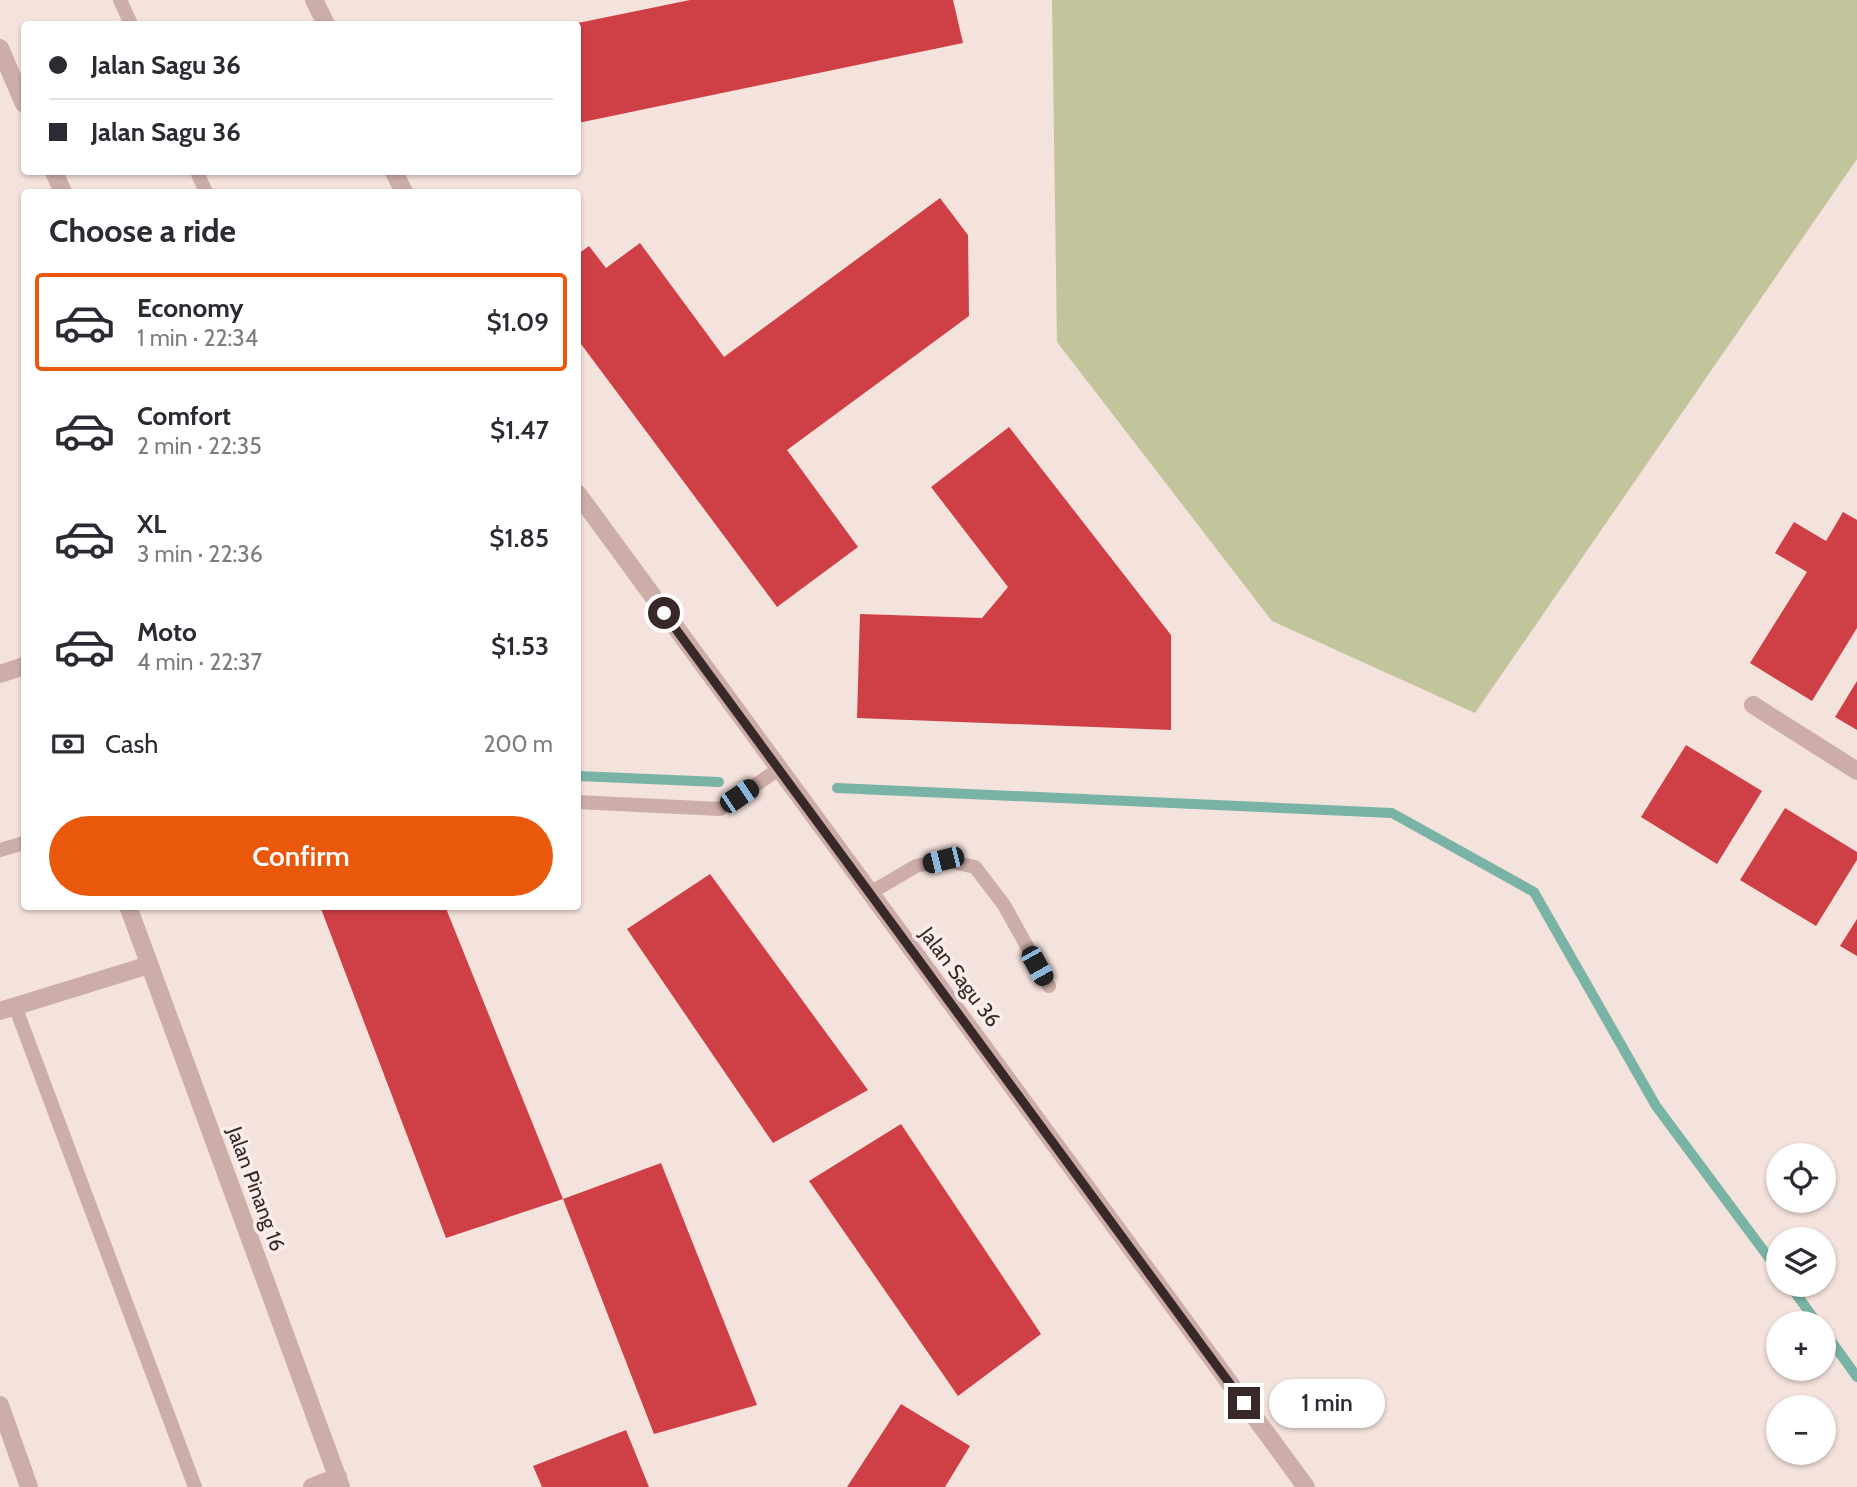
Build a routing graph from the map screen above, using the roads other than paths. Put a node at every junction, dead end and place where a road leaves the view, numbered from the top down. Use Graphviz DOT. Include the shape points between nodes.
graph roads {
  1 [pos="120,0"];
  2 [pos="314,0"];
  3 [pos="130,21"];
  4 [pos="324,21"];
  5 [pos="0,48"];
  6 [pos="21,97"];
  7 [pos="581,498"];
  8 [pos="21,667"];
  9 [pos="0,674"];
  10 [pos="1753,705"];
  11 [pos="779,769"];
  12 [pos="1857,771"];
  13 [pos="581,802"];
  14 [pos="21,844"];
  15 [pos="0,850"];
  16 [pos="870,893"];
  17 [pos="129,910"];
  18 [pos="149,965"];
  19 [pos="1049,986"];
  20 [pos="8,1008"];
  21 [pos="0,1405"];
  22 [pos="339,1482"];
  23 [pos="29,1487"];
  24 [pos="195,1487"];
  25 [pos="312,1487"];
  26 [pos="1306,1487"];
  1 -- 3 [label="lane"];
  2 -- 4 [label="street"];
  5 -- 6 [label="street"];
  7 -- 11 [label="street, Jalan Sagu 36"];
  8 -- 9 [label="street"];
  10 -- 12 [label="street"];
  11 -- 13 [label="lane" via="720,809"];
  11 -- 16 [label="street, Jalan Sagu 36"];
  14 -- 15 [label="lane"];
  16 -- 19 [label="lane" via="916,866 943,860 975,867 1004,905"];
  16 -- 26 [label="street, Jalan Sagu 36"];
  17 -- 18 [label="street, Jalan Pinang 16"];
  18 -- 20 [label="street"];
  18 -- 22 [label="street, Jalan Pinang 16"];
  20 -- 24 [label="lane"];
  21 -- 23 [label="street"];
  22 -- 25 [label="street"];
}
